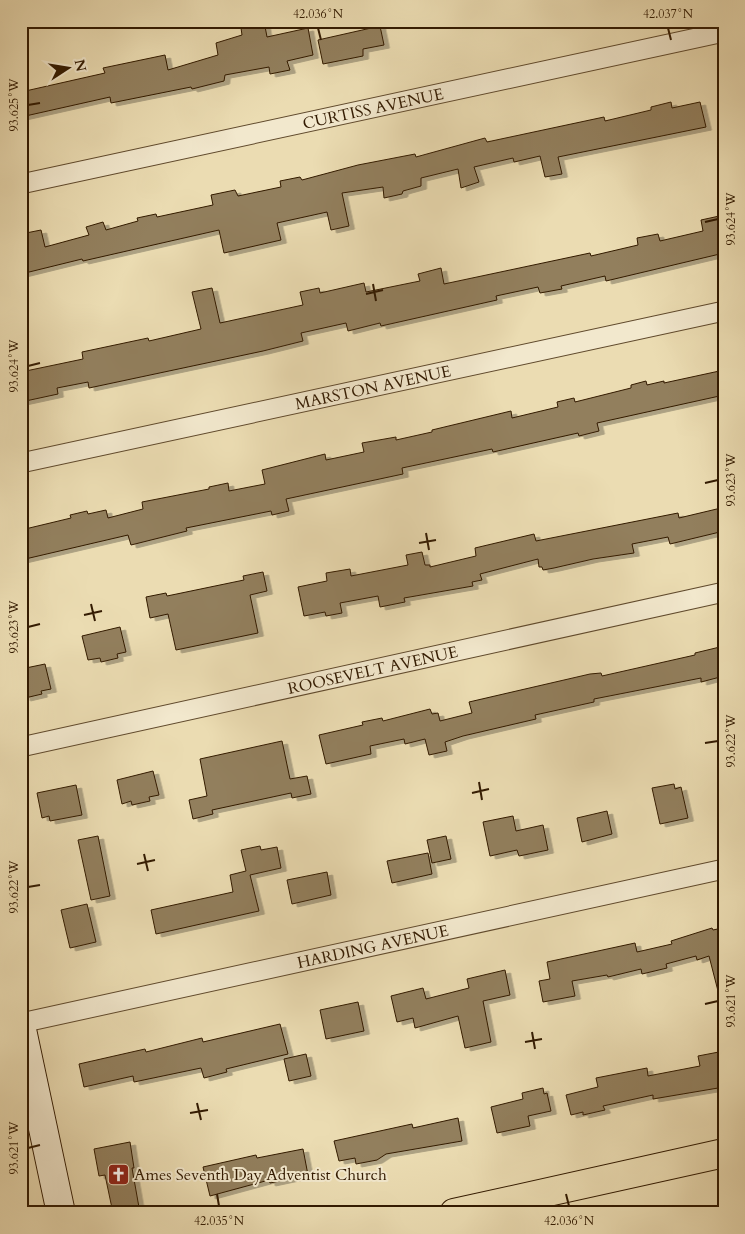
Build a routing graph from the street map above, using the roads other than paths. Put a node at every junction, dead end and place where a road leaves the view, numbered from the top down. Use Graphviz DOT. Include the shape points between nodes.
graph roads {
  1 [pos="724,32"];
  2 [pos="21,184"];
  3 [pos="724,311"];
  4 [pos="21,463"];
  5 [pos="724,592"];
  6 [pos="21,747"];
  7 [pos="724,869"];
  8 [pos="21,1024"];
  9 [pos="724,1153"];
  10 [pos="61,1213"];
  11 [pos="454,1213"];
  1 -- 2 [label="street, CURTISS AVENUE"];
  3 -- 4 [label="street, MARSTON AVENUE"];
  5 -- 6 [label="street, ROOSEVELT AVENUE"];
  7 -- 8 [label="street, HARDING AVENUE"];
  8 -- 10 [label="main road"];
  9 -- 11 [label="main road"];
}
